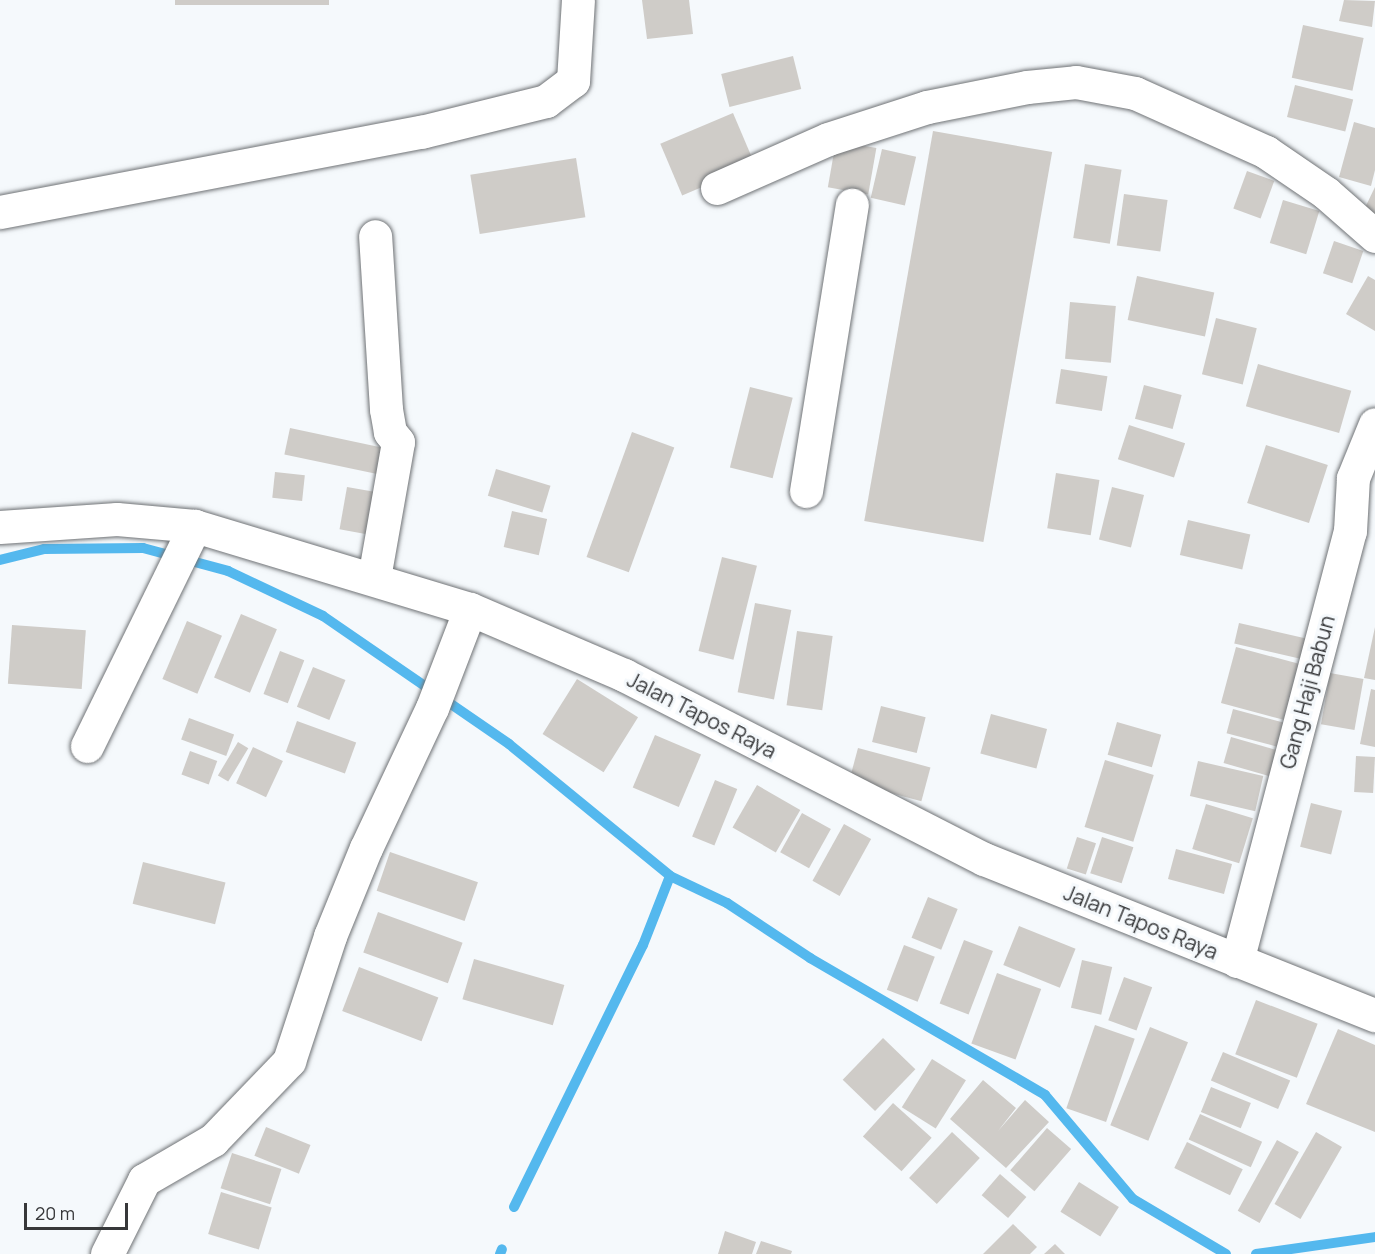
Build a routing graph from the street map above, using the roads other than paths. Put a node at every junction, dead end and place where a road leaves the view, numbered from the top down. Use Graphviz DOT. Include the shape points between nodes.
graph roads {
  1 [pos="579,0"];
  2 [pos="717,188"];
  3 [pos="852,205"];
  4 [pos="0,212"];
  5 [pos="375,236"];
  6 [pos="1375,236"];
  7 [pos="1375,424"];
  8 [pos="806,491"];
  9 [pos="0,527"];
  10 [pos="185,548"];
  11 [pos="374,578"];
  12 [pos="470,609"];
  13 [pos="87,746"];
  14 [pos="1237,961"];
  15 [pos="1375,1015"];
  16 [pos="107,1254"];
  1 -- 4 [label="street" via="573,81 546,101 421,132"];
  2 -- 6 [label="street" via="828,139 927,107 1027,87 1076,82 1135,93 1266,152 1296,170"];
  3 -- 8 [label="street"];
  5 -- 11 [label="street" via="386,409 390,432 398,442"];
  7 -- 14 [label="street, Gang Haji Babun" via="1353,478 1350,531"];
  9 -- 10 [label="street, Jalan Tapos Raya" via="117,519"];
  10 -- 11 [label="street, Jalan Tapos Raya"];
  10 -- 13 [label="street"];
  11 -- 12 [label="street, Jalan Tapos Raya"];
  12 -- 14 [label="street, Jalan Tapos Raya" via="624,675 984,859"];
  12 -- 16 [label="street" via="432,708 361,859 330,936 289,1061 213,1140 144,1180"];
  14 -- 15 [label="street, Jalan Tapos Raya"];
}
